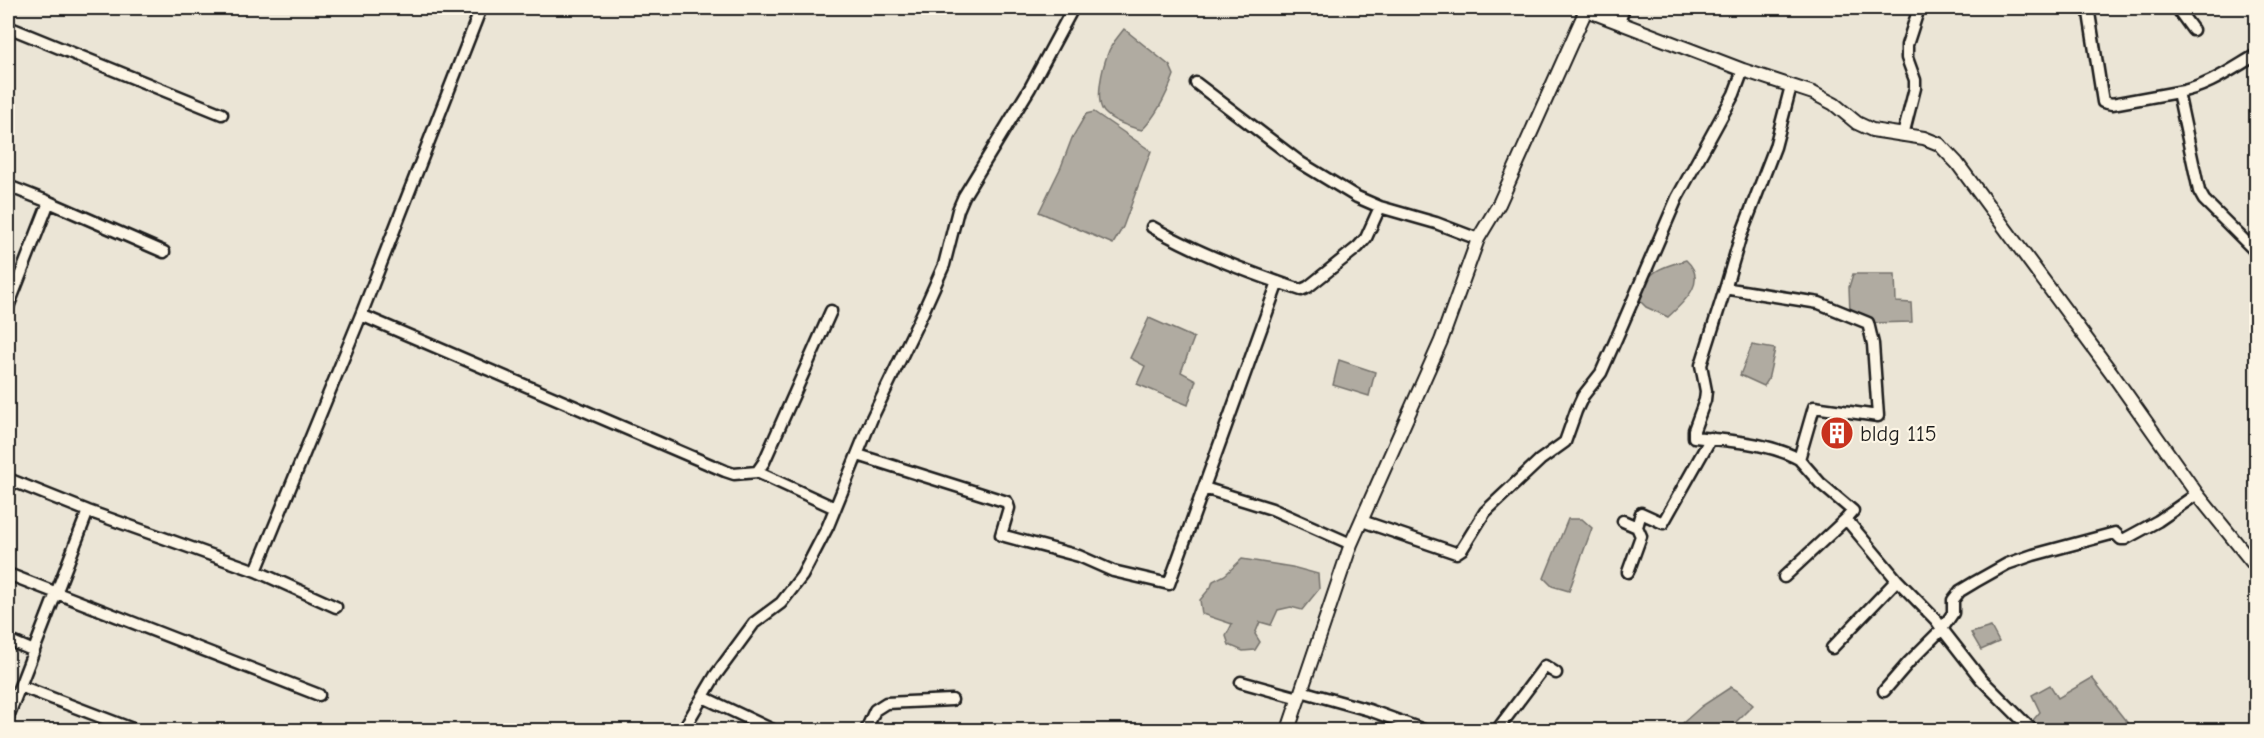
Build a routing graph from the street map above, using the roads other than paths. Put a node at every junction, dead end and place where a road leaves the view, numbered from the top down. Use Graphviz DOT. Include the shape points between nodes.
graph roads {
  1 [pos="481,8"];
  2 [pos="1073,8"];
  3 [pos="1624,8"];
  4 [pos="1919,8"];
  5 [pos="2093,8"];
  6 [pos="2177,8"];
  7 [pos="1584,9"];
  8 [pos="1619,22"];
  9 [pos="8,27"];
  10 [pos="2193,30"];
  11 [pos="2256,55"];
  12 [pos="1743,70"];
  13 [pos="1196,83"];
  14 [pos="1791,86"];
  15 [pos="2178,92"];
  16 [pos="222,114"];
  17 [pos="1903,135"];
  18 [pos="8,186"];
  19 [pos="49,202"];
  20 [pos="1380,207"];
  21 [pos="1152,226"];
  22 [pos="1478,239"];
  23 [pos="164,252"];
  24 [pos="2256,252"];
  25 [pos="1278,282"];
  26 [pos="1726,286"];
  27 [pos="8,307"];
  28 [pos="831,311"];
  29 [pos="361,315"];
  30 [pos="1711,438"];
  31 [pos="858,455"];
  32 [pos="1799,459"];
  33 [pos="757,472"];
  34 [pos="8,479"];
  35 [pos="1204,488"];
  36 [pos="2197,494"];
  37 [pos="835,508"];
  38 [pos="88,510"];
  39 [pos="1846,519"];
  40 [pos="1362,521"];
  41 [pos="1623,521"];
  42 [pos="1637,527"];
  43 [pos="1351,544"];
  44 [pos="2256,567"];
  45 [pos="256,571"];
  46 [pos="1628,572"];
  47 [pos="8,574"];
  48 [pos="1784,578"];
  49 [pos="1897,580"];
  50 [pos="57,594"];
  51 [pos="336,607"];
  52 [pos="1942,629"];
  53 [pos="8,640"];
  54 [pos="1832,648"];
  55 [pos="34,651"];
  56 [pos="1556,673"];
  57 [pos="1241,682"];
  58 [pos="20,686"];
  59 [pos="1884,691"];
  60 [pos="319,695"];
  61 [pos="1300,695"];
  62 [pos="703,697"];
  63 [pos="952,700"];
  64 [pos="8,717"];
  65 [pos="135,730"];
  66 [pos="683,730"];
  67 [pos="773,730"];
  68 [pos="866,730"];
  69 [pos="1288,730"];
  70 [pos="1424,730"];
  71 [pos="1497,730"];
  72 [pos="2032,730"];
  1 -- 29 [label="street"];
  2 -- 31 [label="street" via="964,196 944,265"];
  3 -- 8 [label="street"];
  4 -- 17 [label="street" via="1907,45 1915,88"];
  5 -- 15 [label="street" via="2089,13 2103,102 2112,104"];
  6 -- 10 [label="street"];
  7 -- 8 [label="street"];
  7 -- 22 [label="street" via="1499,204"];
  8 -- 12 [label="street"];
  9 -- 16 [label="street"];
  11 -- 15 [label="street" via="2216,78"];
  12 -- 14 [label="street"];
  12 -- 40 [label="street" via="1677,198 1601,373 1576,411 1565,442 1532,466 1485,512 1456,553"];
  13 -- 20 [label="street" via="1301,163"];
  14 -- 17 [label="street" via="1834,104 1872,130"];
  14 -- 26 [label="street" via="1776,147 1740,238"];
  15 -- 24 [label="street" via="2199,191"];
  17 -- 36 [label="street" via="1924,138 1946,150"];
  18 -- 19 [label="street"];
  19 -- 23 [label="street"];
  19 -- 27 [label="street"];
  20 -- 22 [label="street"];
  20 -- 25 [label="street" via="1359,247 1308,287 1301,290"];
  21 -- 25 [label="street" via="1198,251"];
  22 -- 40 [label="street" via="1441,341"];
  25 -- 35 [label="street"];
  26 -- 30 [label="street" via="1701,365 1706,391 1694,430 1694,437"];
  26 -- 32 [label="street" via="1819,303 1868,323 1878,416 1814,407"];
  28 -- 33 [label="street"];
  29 -- 33 [label="street" via="725,471"];
  29 -- 45 [label="street"];
  30 -- 32 [label="street" via="1783,451"];
  30 -- 42 [label="street" via="1663,523 1641,513"];
  31 -- 35 [label="street" via="1007,502 1009,508 1001,535 1165,584 1169,584"];
  31 -- 37 [label="street"];
  32 -- 39 [label="street" via="1853,511"];
  33 -- 37 [label="street"];
  34 -- 38 [label="street"];
  35 -- 43 [label="street" via="1272,509"];
  36 -- 44 [label="street"];
  36 -- 52 [label="street" via="2125,539 2115,533 2007,564 1960,591 1953,600 1953,613"];
  37 -- 62 [label="street" via="802,576 781,603 754,623"];
  38 -- 45 [label="street"];
  38 -- 50 [label="street"];
  39 -- 48 [label="street"];
  39 -- 49 [label="street"];
  40 -- 43 [label="street"];
  41 -- 42 [label="street"];
  42 -- 46 [label="street" via="1641,536"];
  43 -- 61 [label="street"];
  45 -- 51 [label="street"];
  47 -- 50 [label="street"];
  49 -- 52 [label="street"];
  49 -- 54 [label="street"];
  50 -- 55 [label="street"];
  50 -- 60 [label="street"];
  52 -- 59 [label="street"];
  52 -- 72 [label="street" via="1981,679"];
  53 -- 55 [label="street"];
  55 -- 58 [label="street"];
  56 -- 71 [label="street" via="1545,666"];
  57 -- 61 [label="street"];
  58 -- 64 [label="street"];
  58 -- 65 [label="street"];
  61 -- 69 [label="street"];
  61 -- 70 [label="street" via="1369,710"];
  62 -- 66 [label="street"];
  62 -- 67 [label="street"];
  63 -- 68 [label="street" via="886,704 875,710"];
}
